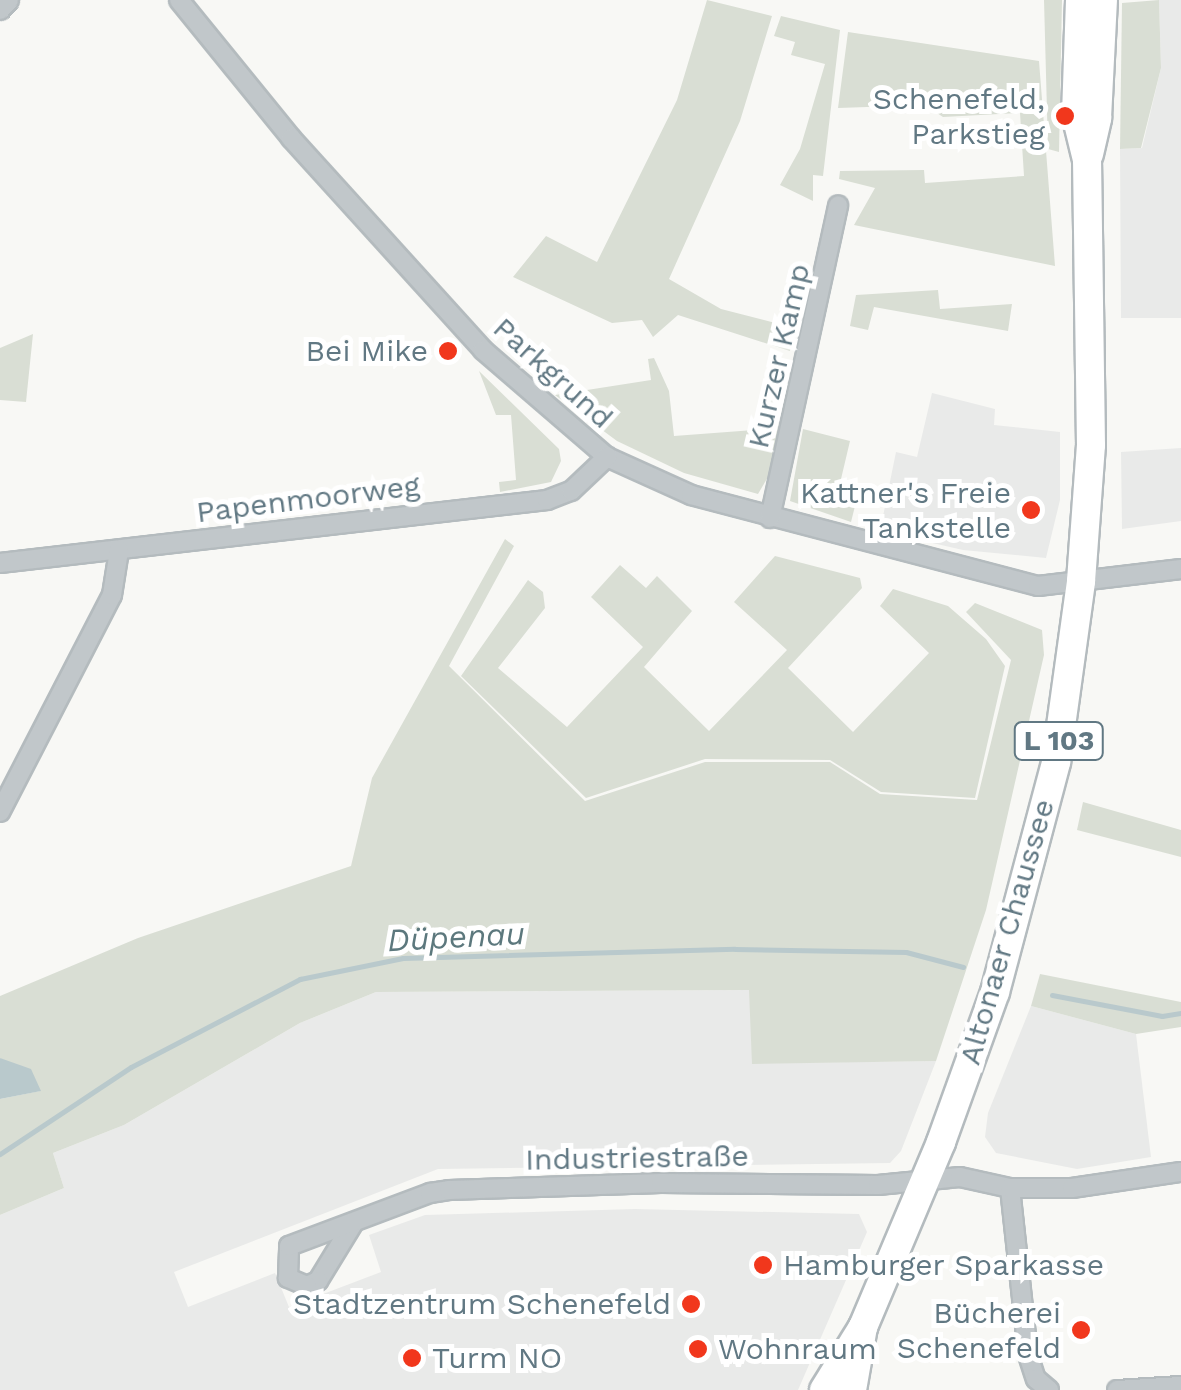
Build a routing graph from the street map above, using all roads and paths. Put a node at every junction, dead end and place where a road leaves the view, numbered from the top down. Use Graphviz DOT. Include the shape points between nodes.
graph roads {
  1 [pos="8,0"];
  2 [pos="179,0"];
  3 [pos="1080,0"];
  4 [pos="1102,0"];
  5 [pos="0,8"];
  6 [pos="1087,160"];
  7 [pos="838,205"];
  8 [pos="606,456"];
  9 [pos="770,518"];
  10 [pos="119,550"];
  11 [pos="0,563"];
  12 [pos="1181,569"];
  13 [pos="1081,582"];
  14 [pos="0,812"];
  15 [pos="1181,1172"];
  16 [pos="926,1181"];
  17 [pos="1010,1188"];
  18 [pos="354,1222"];
  19 [pos="863,1327"];
  20 [pos="1181,1386"];
  21 [pos="824,1390"];
  22 [pos="852,1390"];
  23 [pos="1048,1390"];
  24 [pos="1117,1390"];
  1 -- 5 [label="street"];
  2 -- 8 [label="street, Parkgrund" via="282,127 483,350"];
  3 -- 6 [label="main road, Altonaer Chaussee / L 103" via="1076,115"];
  4 -- 6 [label="main road, Altonaer Chaussee / L 103" via="1098,118"];
  6 -- 13 [label="main road, Altonaer Chaussee / L 103" via="1091,445"];
  7 -- 9 [label="street, Kurzer Kamp"];
  8 -- 9 [label="street, Parkgrund" via="691,495"];
  8 -- 10 [label="street, Papenmoorweg" via="570,491 546,500"];
  9 -- 13 [label="street, Parkgrund" via="1038,586"];
  10 -- 11 [label="street, Papenmoorweg"];
  10 -- 14 [label="street" via="112,595"];
  12 -- 13 [label="street, Parkgrund"];
  13 -- 16 [label="main road, Altonaer Chaussee / L 103" via="1056,762 1023,898"];
  15 -- 17 [label="street, Industriestraße" via="1072,1188"];
  16 -- 17 [label="street, Industriestraße" via="960,1178"];
  16 -- 18 [label="street, Industriestraße" via="449,1190"];
  16 -- 19 [label="main road, Altonaer Chaussee / L 103"];
  17 -- 23 [label="street" via="1028,1355"];
  19 -- 21 [label="main road, Altonaer Chaussee / L 103"];
  19 -- 22 [label="main road, Altonaer Chaussee / L 103"];
  20 -- 24 [label="street"];
}
